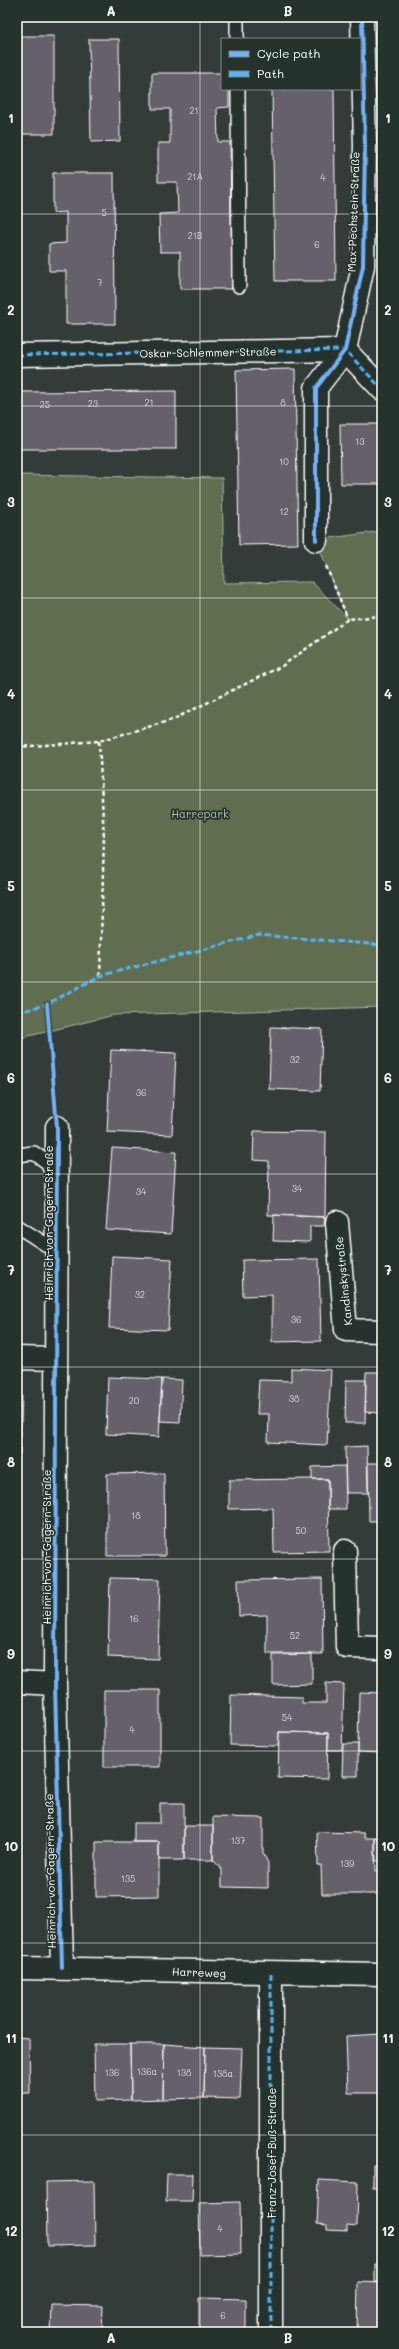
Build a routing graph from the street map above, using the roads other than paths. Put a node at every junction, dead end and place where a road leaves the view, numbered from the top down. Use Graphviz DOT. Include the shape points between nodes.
graph roads {
  1 [pos="237,17"];
  2 [pos="362,17"];
  3 [pos="237,38"];
  4 [pos="238,90"];
  5 [pos="239,286"];
  6 [pos="345,350"];
  7 [pos="17,355"];
  8 [pos="382,389"];
  9 [pos="316,540"];
  10 [pos="57,1127"];
  11 [pos="17,1155"];
  12 [pos="57,1190"];
  13 [pos="337,1222"];
  14 [pos="17,1226"];
  15 [pos="56,1251"];
  16 [pos="382,1331"];
  17 [pos="17,1358"];
  18 [pos="56,1359"];
  19 [pos="345,1551"];
  20 [pos="382,1648"];
  21 [pos="17,1682"];
  22 [pos="55,1684"];
  23 [pos="62,1967"];
  24 [pos="17,1968"];
  25 [pos="271,1974"];
  26 [pos="382,1974"];
  27 [pos="271,2332"];
  1 -- 3 [label="lane"];
  2 -- 6 [label="street, Max-Pechstein-Straße" via="365,146 363,266"];
  4 -- 5 [label="lane"];
  6 -- 7 [label="street, Oskar-Schlemmer-Straße"];
  6 -- 8 [label="street"];
  6 -- 9 [label="street, Max-Pechstein-Straße" via="316,388"];
  10 -- 12 [label="street, Heinrich-von-Gagern-Straße"];
  11 -- 12 [label="lane" via="34,1153 48,1163"];
  12 -- 15 [label="street, Heinrich-von-Gagern-Straße"];
  13 -- 16 [label="street, Kandinskystraße" via="346,1330"];
  14 -- 15 [label="lane"];
  15 -- 18 [label="street, Heinrich-von-Gagern-Straße"];
  17 -- 18 [label="street"];
  18 -- 22 [label="street, Heinrich-von-Gagern-Straße"];
  19 -- 20 [label="street" via="347,1648"];
  21 -- 22 [label="street"];
  22 -- 23 [label="street, Heinrich-von-Gagern-Straße"];
  23 -- 24 [label="street, Harreweg"];
  23 -- 25 [label="street, Harreweg"];
  25 -- 26 [label="street, Harreweg"];
  25 -- 27 [label="street, Franz-Josef-Buß-Straße"];
}
